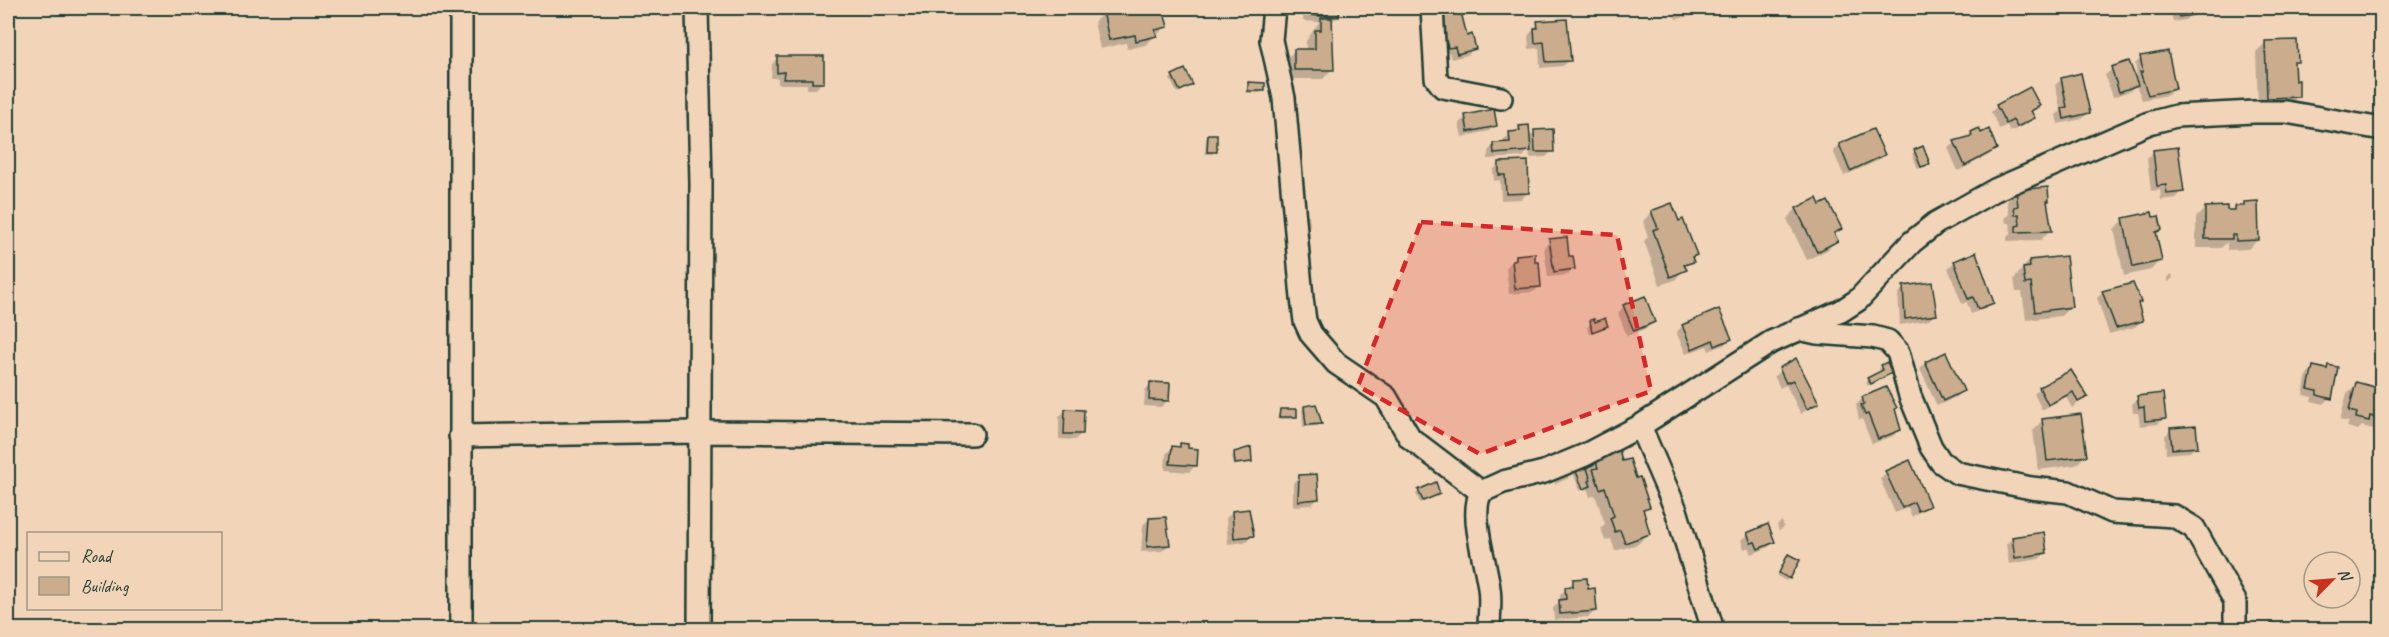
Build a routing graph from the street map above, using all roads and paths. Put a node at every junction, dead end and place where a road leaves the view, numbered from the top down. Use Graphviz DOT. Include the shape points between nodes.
graph roads {
  1 [pos="461,8"];
  2 [pos="697,8"];
  3 [pos="1274,8"];
  4 [pos="1432,8"];
  5 [pos="1501,98"];
  6 [pos="2382,129"];
  7 [pos="1797,329"];
  8 [pos="1640,426"];
  9 [pos="698,432"];
  10 [pos="972,434"];
  11 [pos="460,436"];
  12 [pos="1481,492"];
  13 [pos="461,630"];
  14 [pos="699,630"];
  15 [pos="1489,630"];
  16 [pos="1713,630"];
  17 [pos="2235,630"];
  1 -- 11 [label="street"];
  2 -- 9 [label="street" via="701,183"];
  3 -- 12 [label="street" via="1271,40 1284,98 1305,321 1336,363 1386,398 1410,438"];
  4 -- 5 [label="street" via="1436,78 1443,87"];
  6 -- 7 [label="street" via="2275,112 2176,116 2149,123 1995,190 1936,223 1912,242 1858,300"];
  7 -- 8 [label="street"];
  7 -- 17 [label="street" via="1888,341 1898,352 1910,396 1931,447 1941,462 1958,473 2068,492 2112,512 2174,516 2194,528 2235,601"];
  8 -- 12 [label="street" via="1585,455"];
  8 -- 16 [label="street" via="1676,510"];
  9 -- 10 [label="street"];
  9 -- 11 [label="street"];
  9 -- 14 [label="street"];
  11 -- 13 [label="street"];
  12 -- 15 [label="street" via="1478,507 1481,550 1490,589"];
}
